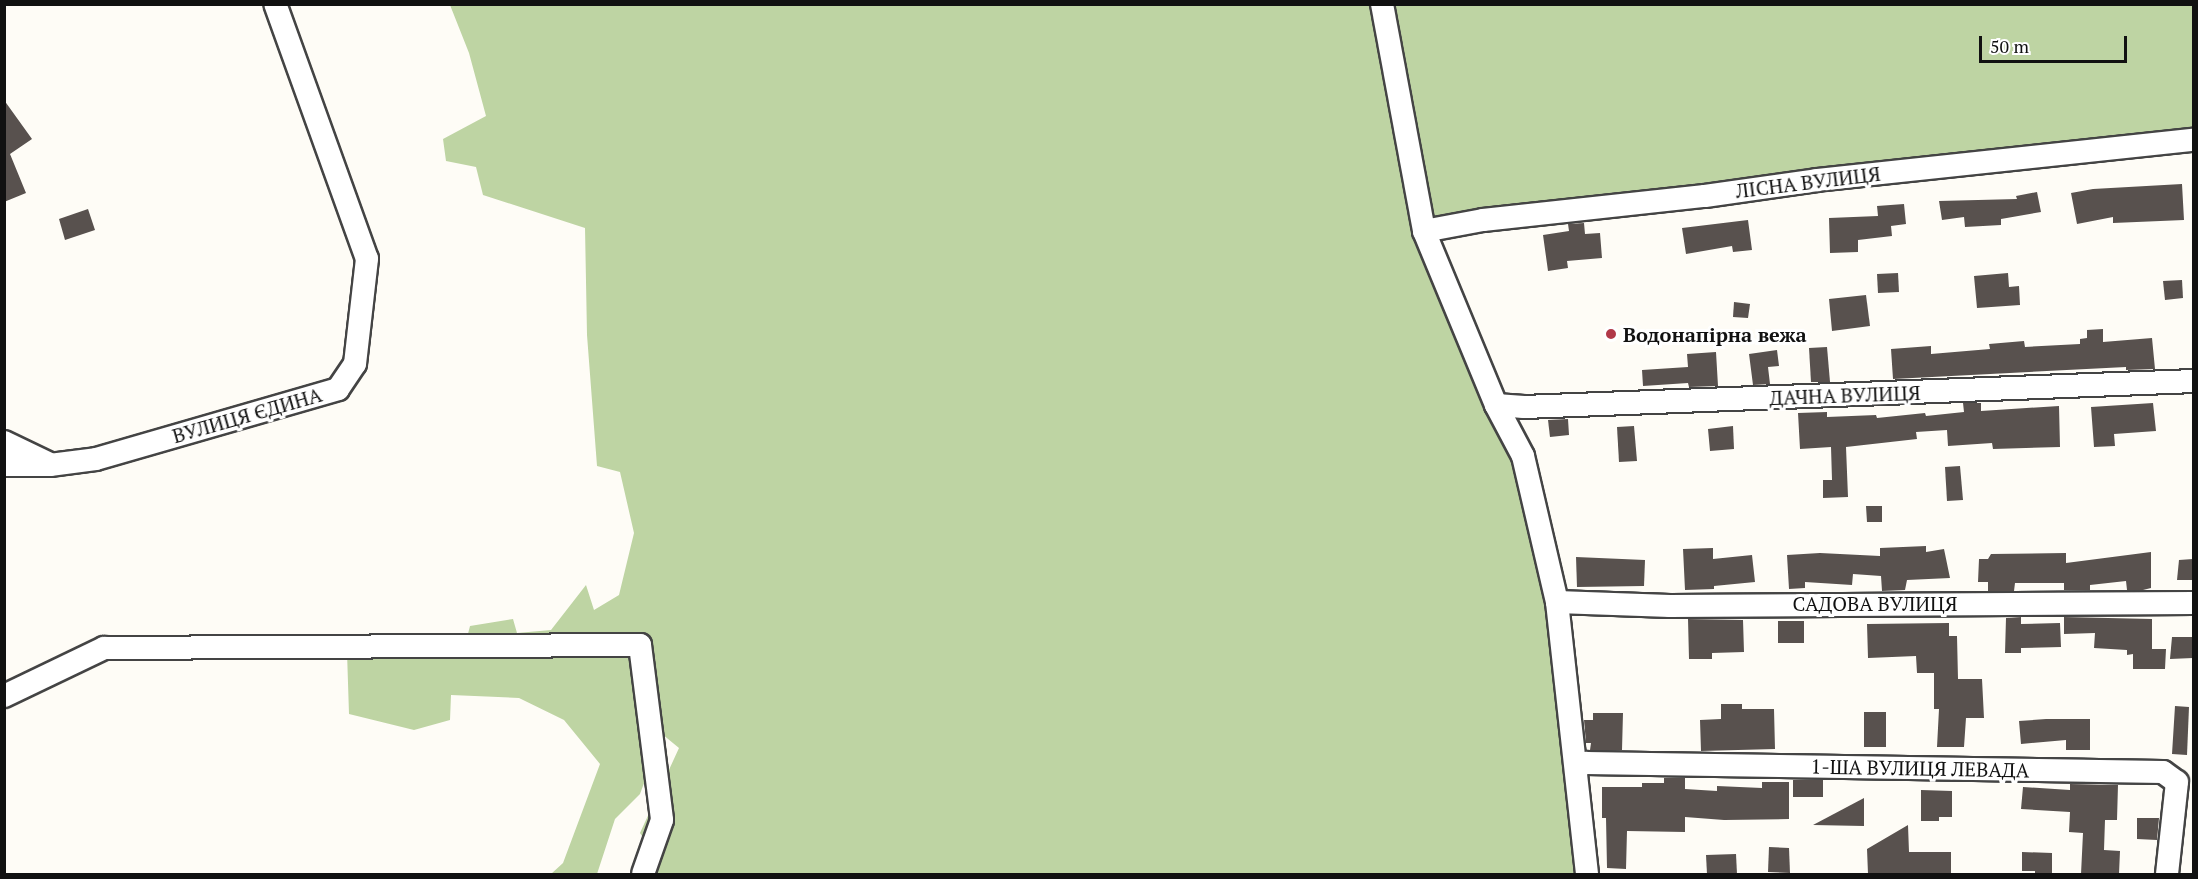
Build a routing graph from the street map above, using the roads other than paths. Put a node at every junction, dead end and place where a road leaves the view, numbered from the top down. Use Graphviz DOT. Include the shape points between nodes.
graph roads {
  1 [pos="275,4"];
  2 [pos="1382,4"];
  3 [pos="2193,140"];
  4 [pos="1424,231"];
  5 [pos="2193,381"];
  6 [pos="1496,405"];
  7 [pos="4,442"];
  8 [pos="4,465"];
  9 [pos="52,465"];
  10 [pos="1557,602"];
  11 [pos="2193,603"];
  12 [pos="4,696"];
  13 [pos="1576,767"];
  14 [pos="2168,871"];
  15 [pos="643,874"];
  16 [pos="1587,874"];
  1 -- 9 [label="street, ВУЛИЦЯ ЄДИНА" via="367,259 355,363 338,389 96,459"];
  2 -- 4 [label="street"];
  3 -- 4 [label="street, ЛІСНА ВУЛИЦЯ" via="1818,180 1483,220"];
  4 -- 6 [label="street"];
  5 -- 6 [label="street, ДАЧНА ВУЛИЦЯ"];
  6 -- 10 [label="street" via="1523,456"];
  7 -- 9 [label="street"];
  8 -- 9 [label="street, ВУЛИЦЯ ЄДИНА"];
  10 -- 11 [label="street, САДОВА ВУЛИЦЯ" via="1670,606"];
  10 -- 13 [label="street"];
  12 -- 15 [label="street" via="104,648 640,645 662,820"];
  13 -- 14 [label="street, 1-ША ВУЛИЦЯ ЛЕВАДА" via="1587,763 2163,772 2177,782"];
  13 -- 16 [label="street"];
}
